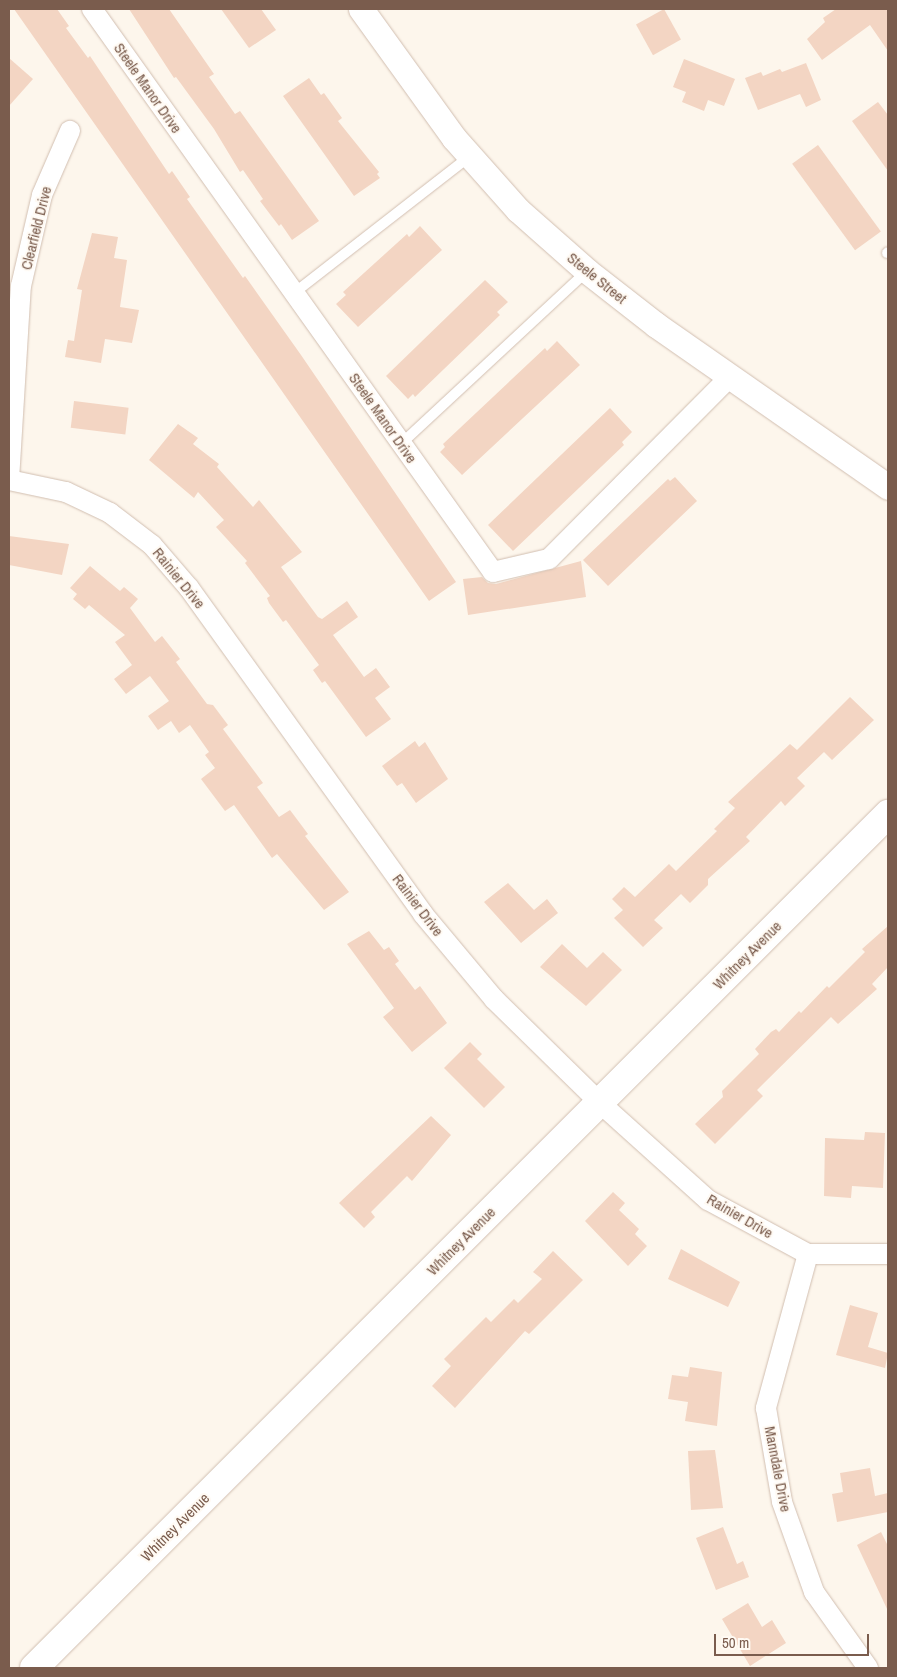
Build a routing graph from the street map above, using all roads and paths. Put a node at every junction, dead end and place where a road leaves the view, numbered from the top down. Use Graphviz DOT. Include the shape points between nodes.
graph roads {
  1 [pos="92,9"];
  2 [pos="361,9"];
  3 [pos="70,131"];
  4 [pos="470,156"];
  5 [pos="586,271"];
  6 [pos="294,293"];
  7 [pos="729,378"];
  8 [pos="402,443"];
  9 [pos="9,480"];
  10 [pos="888,487"];
  11 [pos="888,814"];
  12 [pos="599,1102"];
  13 [pos="808,1254"];
  14 [pos="888,1254"];
  15 [pos="34,1668"];
  16 [pos="868,1668"];
  1 -- 6 [label="street, Steele Manor Drive"];
  2 -- 4 [label="street, Steele Street"];
  3 -- 9 [label="street, Clearfield Drive" via="42,195 21,286"];
  4 -- 5 [label="street, Steele Street" via="518,210"];
  4 -- 6 [label="lane"];
  5 -- 7 [label="street, Steele Street"];
  5 -- 8 [label="lane"];
  6 -- 8 [label="street, Steele Manor Drive"];
  7 -- 8 [label="street, Steele Manor Drive" via="549,559 493,572"];
  7 -- 10 [label="street, Steele Street" via="847,455"];
  9 -- 12 [label="street, Rainier Drive" via="66,492 110,513 152,544 189,588 423,914 494,999"];
  11 -- 12 [label="main road, Whitney Avenue"];
  12 -- 13 [label="street, Rainier Drive" via="708,1200"];
  12 -- 15 [label="main road, Whitney Avenue"];
  13 -- 14 [label="street, Rainier Drive"];
  13 -- 16 [label="street, Manndale Drive" via="766,1408 782,1502 814,1592"];
}
